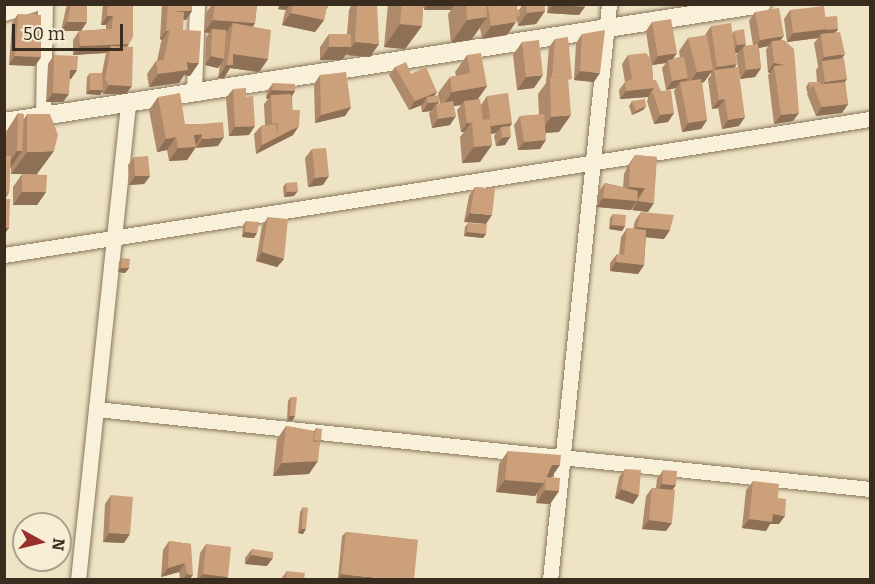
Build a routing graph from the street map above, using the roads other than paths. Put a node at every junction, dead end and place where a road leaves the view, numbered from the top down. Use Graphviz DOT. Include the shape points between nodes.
graph roads {
  1 [pos="45,4"];
  2 [pos="197,4"];
  3 [pos="609,4"];
  4 [pos="762,4"];
  5 [pos="28,5"];
  6 [pos="4,13"];
  7 [pos="609,29"];
  8 [pos="194,91"];
  9 [pos="128,102"];
  10 [pos="43,116"];
  11 [pos="870,119"];
  12 [pos="4,122"];
  13 [pos="596,162"];
  14 [pos="112,237"];
  15 [pos="4,255"];
  16 [pos="96,409"];
  17 [pos="563,458"];
  18 [pos="870,489"];
  19 [pos="78,579"];
  20 [pos="550,579"];
  1 -- 10 [label="street"];
  2 -- 8 [label="street"];
  3 -- 7 [label="street"];
  4 -- 7 [label="street"];
  5 -- 6 [label="street"];
  7 -- 8 [label="street"];
  7 -- 13 [label="street"];
  8 -- 9 [label="street"];
  9 -- 10 [label="street"];
  9 -- 14 [label="street"];
  10 -- 12 [label="street"];
  11 -- 13 [label="street"];
  13 -- 14 [label="street"];
  13 -- 17 [label="street"];
  14 -- 15 [label="street"];
  14 -- 16 [label="street"];
  16 -- 17 [label="street"];
  16 -- 19 [label="street"];
  17 -- 18 [label="street"];
  17 -- 20 [label="street"];
}
